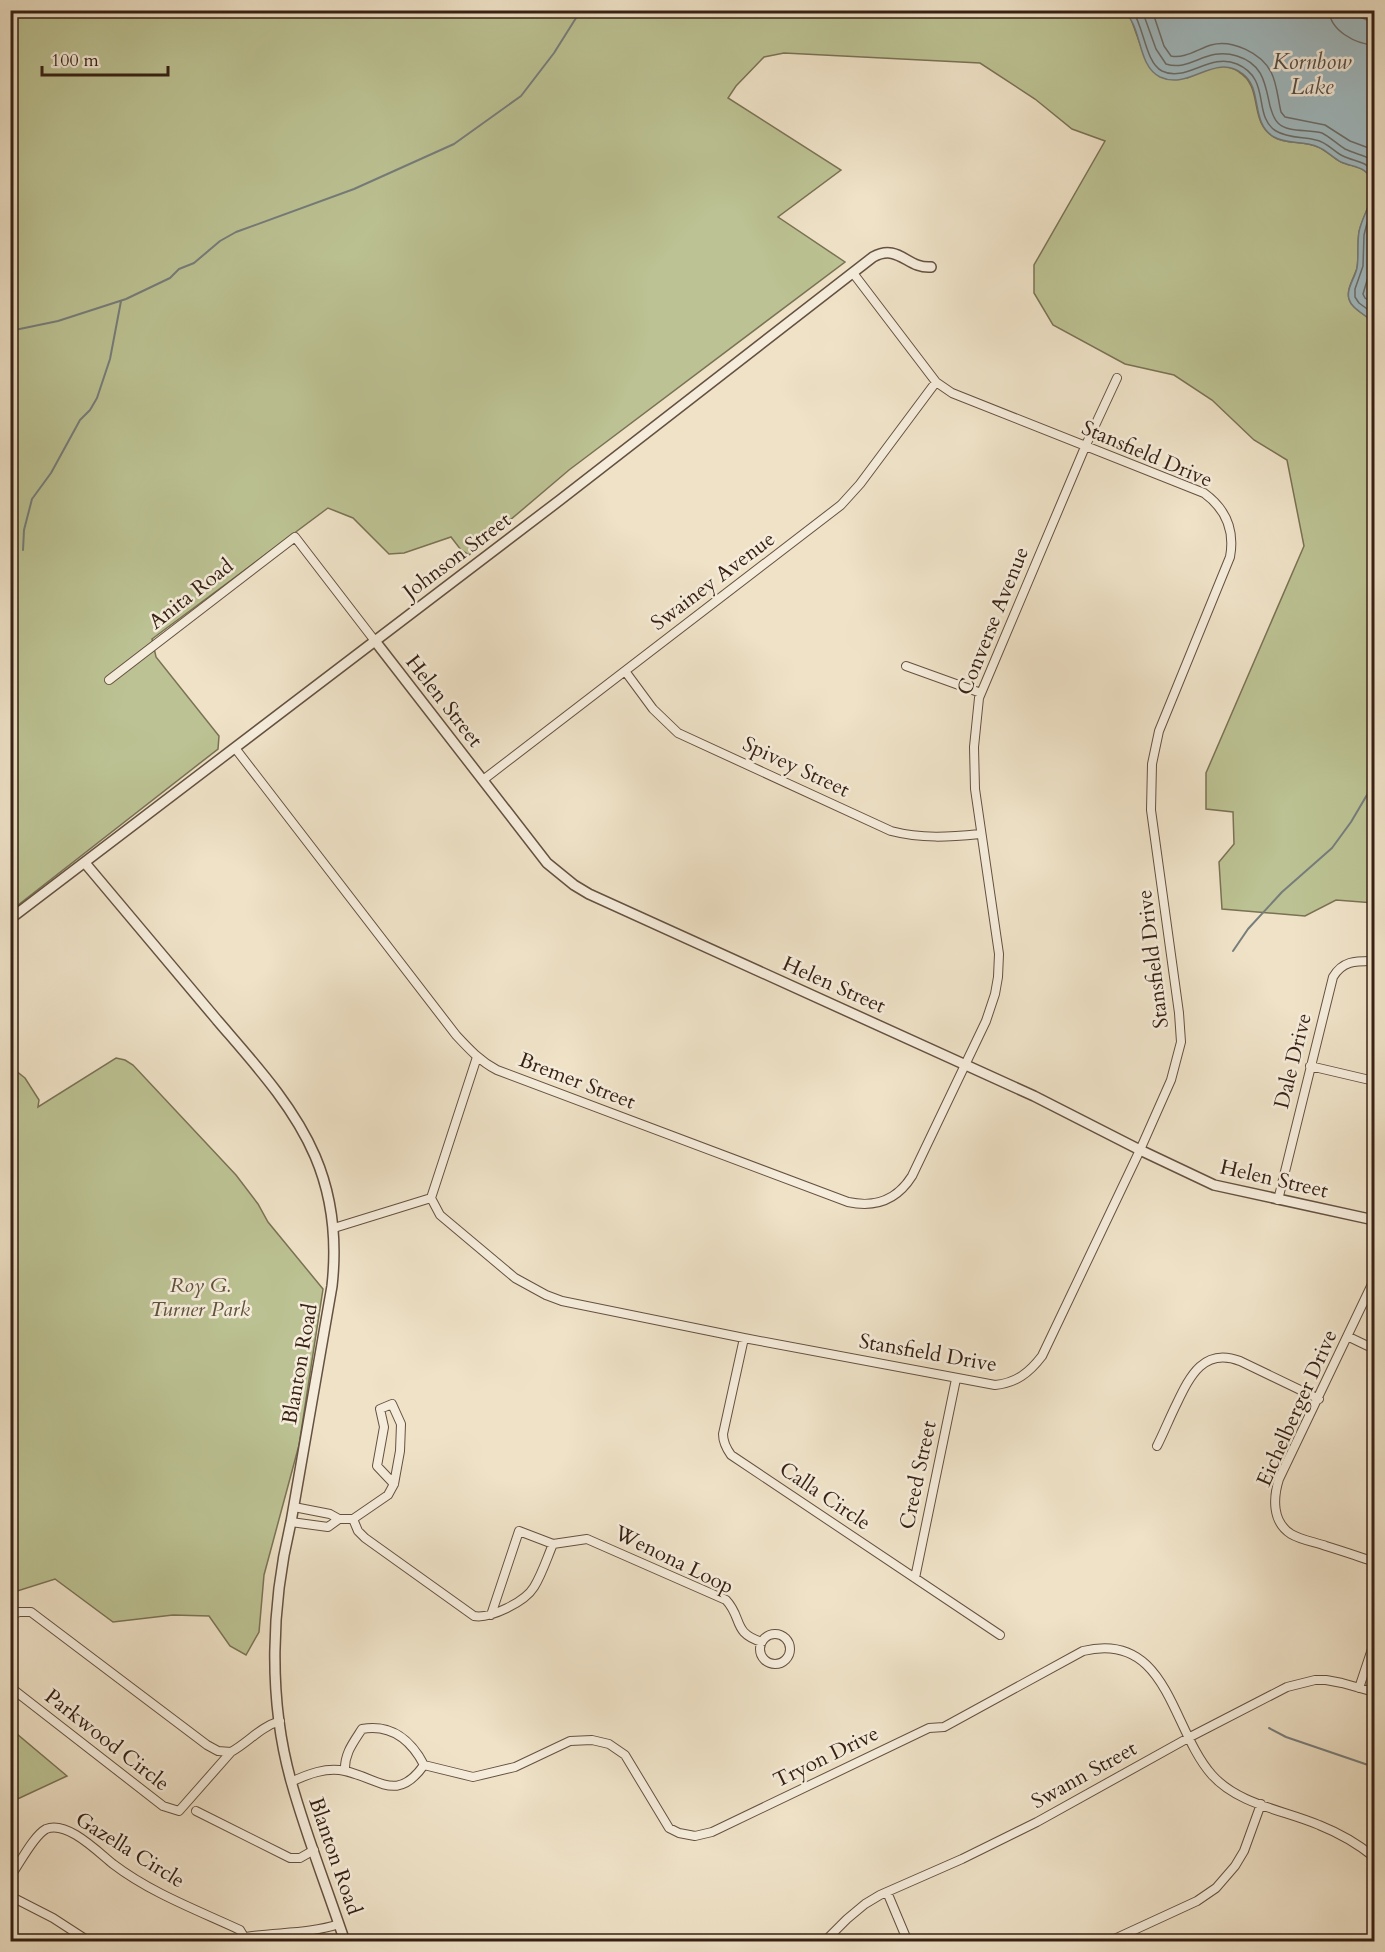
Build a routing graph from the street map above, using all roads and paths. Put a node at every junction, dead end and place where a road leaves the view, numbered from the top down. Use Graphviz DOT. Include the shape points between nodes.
graph roads {
  1 [pos="931,267"];
  2 [pos="853,273"];
  3 [pos="1117,378"];
  4 [pos="936,382"];
  5 [pos="1084,447"];
  6 [pos="375,641"];
  7 [pos="906,666"];
  8 [pos="625,671"];
  9 [pos="108,680"];
  10 [pos="981,693"];
  11 [pos="235,748"];
  12 [pos="483,780"];
  13 [pos="980,834"];
  14 [pos="85,863"];
  15 [pos="11,918"];
  16 [pos="1374,961"];
  17 [pos="477,1057"];
  18 [pos="965,1064"];
  19 [pos="1310,1066"];
  20 [pos="1374,1081"];
  21 [pos="1140,1150"];
  22 [pos="431,1198"];
  23 [pos="1278,1200"];
  24 [pos="1374,1220"];
  25 [pos="334,1228"];
  26 [pos="1374,1280"];
  27 [pos="1349,1337"];
  28 [pos="744,1338"];
  29 [pos="1374,1349"];
  30 [pos="956,1379"];
  31 [pos="1319,1399"];
  32 [pos="1157,1446"];
  33 [pos="394,1484"];
  34 [pos="294,1507"];
  35 [pos="339,1519"];
  36 [pos="353,1519"];
  37 [pos="291,1522"];
  38 [pos="553,1544"];
  39 [pos="1374,1562"];
  40 [pos="915,1578"];
  41 [pos="491,1615"];
  42 [pos="10,1616"];
  43 [pos="1000,1635"];
  44 [pos="762,1642"];
  45 [pos="1374,1642"];
  46 [pos="10,1687"];
  47 [pos="1359,1688"];
  48 [pos="1374,1692"];
  49 [pos="280,1721"];
  50 [pos="1190,1737"];
  51 [pos="231,1752"];
  52 [pos="424,1765"];
  53 [pos="345,1771"];
  54 [pos="291,1782"];
  55 [pos="1261,1804"];
  56 [pos="196,1811"];
  57 [pos="314,1850"];
  58 [pos="1374,1857"];
  59 [pos="10,1877"];
  60 [pos="887,1892"];
  61 [pos="10,1896"];
  62 [pos="339,1924"];
  63 [pos="247,1939"];
  64 [pos="90,1941"];
  65 [pos="345,1941"];
  66 [pos="824,1941"];
  67 [pos="908,1941"];
  68 [pos="1108,1941"];
  1 -- 2 [label="street, Johnson Street" via="915,266 887,252 873,257"];
  2 -- 4 [label="street, Stansfield Drive"];
  2 -- 6 [label="street, Johnson Street"];
  3 -- 5 [label="street, Converse Avenue"];
  4 -- 5 [label="street, Stansfield Drive" via="952,393"];
  4 -- 8 [label="street, Swainey Avenue" via="841,505"];
  5 -- 10 [label="street, Converse Avenue"];
  5 -- 21 [label="street, Stansfield Drive" via="1204,493 1221,508 1232,540 1230,557 1159,731 1152,764 1151,810 1181,1041 1171,1080"];
  6 -- 9 [label="street, Anita Road" via="295,537"];
  6 -- 11 [label="street, Johnson Street"];
  6 -- 12 [label="street, Helen Street"];
  7 -- 10 [label="street"];
  8 -- 12 [label="street, Swainey Avenue"];
  8 -- 13 [label="street, Spivey Street" via="653,709 678,733 891,831 938,838"];
  10 -- 13 [label="street, Converse Avenue" via="973,767"];
  11 -- 14 [label="street, Johnson Street"];
  11 -- 17 [label="street, Bremer Street"];
  12 -- 18 [label="street, Helen Street" via="548,863 589,894"];
  13 -- 18 [label="street, Converse Avenue" via="999,960 990,1011"];
  14 -- 15 [label="street, Johnson Street"];
  14 -- 25 [label="street, Blanton Road" via="284,1103 315,1156"];
  16 -- 19 [label="street, Dale Drive" via="1350,962 1336,972"];
  17 -- 18 [label="street, Bremer Street" via="497,1070 860,1205 888,1200 906,1186"];
  17 -- 22 [label="street"];
  18 -- 21 [label="street, Helen Street"];
  19 -- 20 [label="street"];
  19 -- 23 [label="street, Dale Drive"];
  21 -- 23 [label="street, Helen Street" via="1214,1185"];
  21 -- 30 [label="street, Stansfield Drive" via="1035,1365 1006,1384"];
  22 -- 25 [label="street"];
  22 -- 28 [label="street, Stansfield Drive" via="440,1215 515,1278 546,1295"];
  23 -- 24 [label="street, Helen Street"];
  25 -- 34 [label="street, Blanton Road" via="332,1286"];
  26 -- 27 [label="street, Eichelberger Drive"];
  27 -- 29 [label="street"];
  27 -- 31 [label="street, Eichelberger Drive"];
  28 -- 30 [label="street, Stansfield Drive"];
  28 -- 40 [label="street, Calla Circle" via="723,1434 731,1455"];
  30 -- 40 [label="street, Creed Street"];
  31 -- 32 [label="street" via="1240,1361 1217,1358 1193,1373"];
  31 -- 39 [label="street, Eichelberger Drive" via="1280,1479 1276,1513 1293,1535"];
  33 -- 33 [label="street" via="401,1424 392,1404 380,1409 384,1427 377,1466"];
  33 -- 36 [label="street" via="388,1495"];
  34 -- 35 [label="street"];
  34 -- 37 [label="street, Blanton Road"];
  35 -- 36 [label="street"];
  35 -- 37 [label="street" via="328,1527"];
  36 -- 41 [label="street" via="365,1538 468,1612 478,1617"];
  37 -- 49 [label="street, Blanton Road" via="277,1623"];
  38 -- 41 [label="street" via="534,1588"];
  38 -- 41 [label="street" via="519,1531"];
  38 -- 44 [label="street, Wenona Loop" via="587,1539 726,1600 744,1633"];
  40 -- 43 [label="street, Calla Circle"];
  42 -- 51 [label="street" via="31,1612 207,1744 218,1751"];
  45 -- 47 [label="street"];
  46 -- 51 [label="street, Parkwood Circle" via="169,1809 179,1811"];
  47 -- 48 [label="street, Swann Street"];
  47 -- 50 [label="street, Swann Street" via="1326,1680 1298,1683"];
  49 -- 51 [label="street, Parkwood Circle" via="267,1725"];
  49 -- 54 [label="street, Blanton Road"];
  50 -- 52 [label="street, Tryon Drive" via="1155,1673 1138,1658 1106,1647 1083,1651 944,1727 929,1728 712,1832 695,1836 669,1828 625,1755 609,1744 570,1741 515,1767 473,1777"];
  50 -- 55 [label="street, Tryon Drive" via="1205,1767 1221,1784"];
  50 -- 60 [label="street, Swann Street" via="1037,1822"];
  52 -- 53 [label="street" via="407,1784 394,1786"];
  52 -- 53 [label="street" via="403,1737 374,1727 362,1729 354,1740 344,1758"];
  53 -- 54 [label="street" via="310,1773"];
  54 -- 57 [label="street, Blanton Road"];
  55 -- 58 [label="street, Tryon Drive" via="1318,1824"];
  55 -- 68 [label="street" via="1244,1851 1216,1888 1197,1901"];
  56 -- 57 [label="street" via="290,1858 300,1858"];
  57 -- 62 [label="street, Blanton Road"];
  59 -- 63 [label="street, Gazella Circle" via="34,1841 45,1830 56,1827 71,1831 147,1886 240,1929"];
  60 -- 66 [label="street, Swann Street" via="865,1904"];
  60 -- 67 [label="street"];
  61 -- 64 [label="street"];
  62 -- 63 [label="street, Gazella Circle" via="319,1931 269,1933"];
  62 -- 65 [label="street, Blanton Road"];
}
